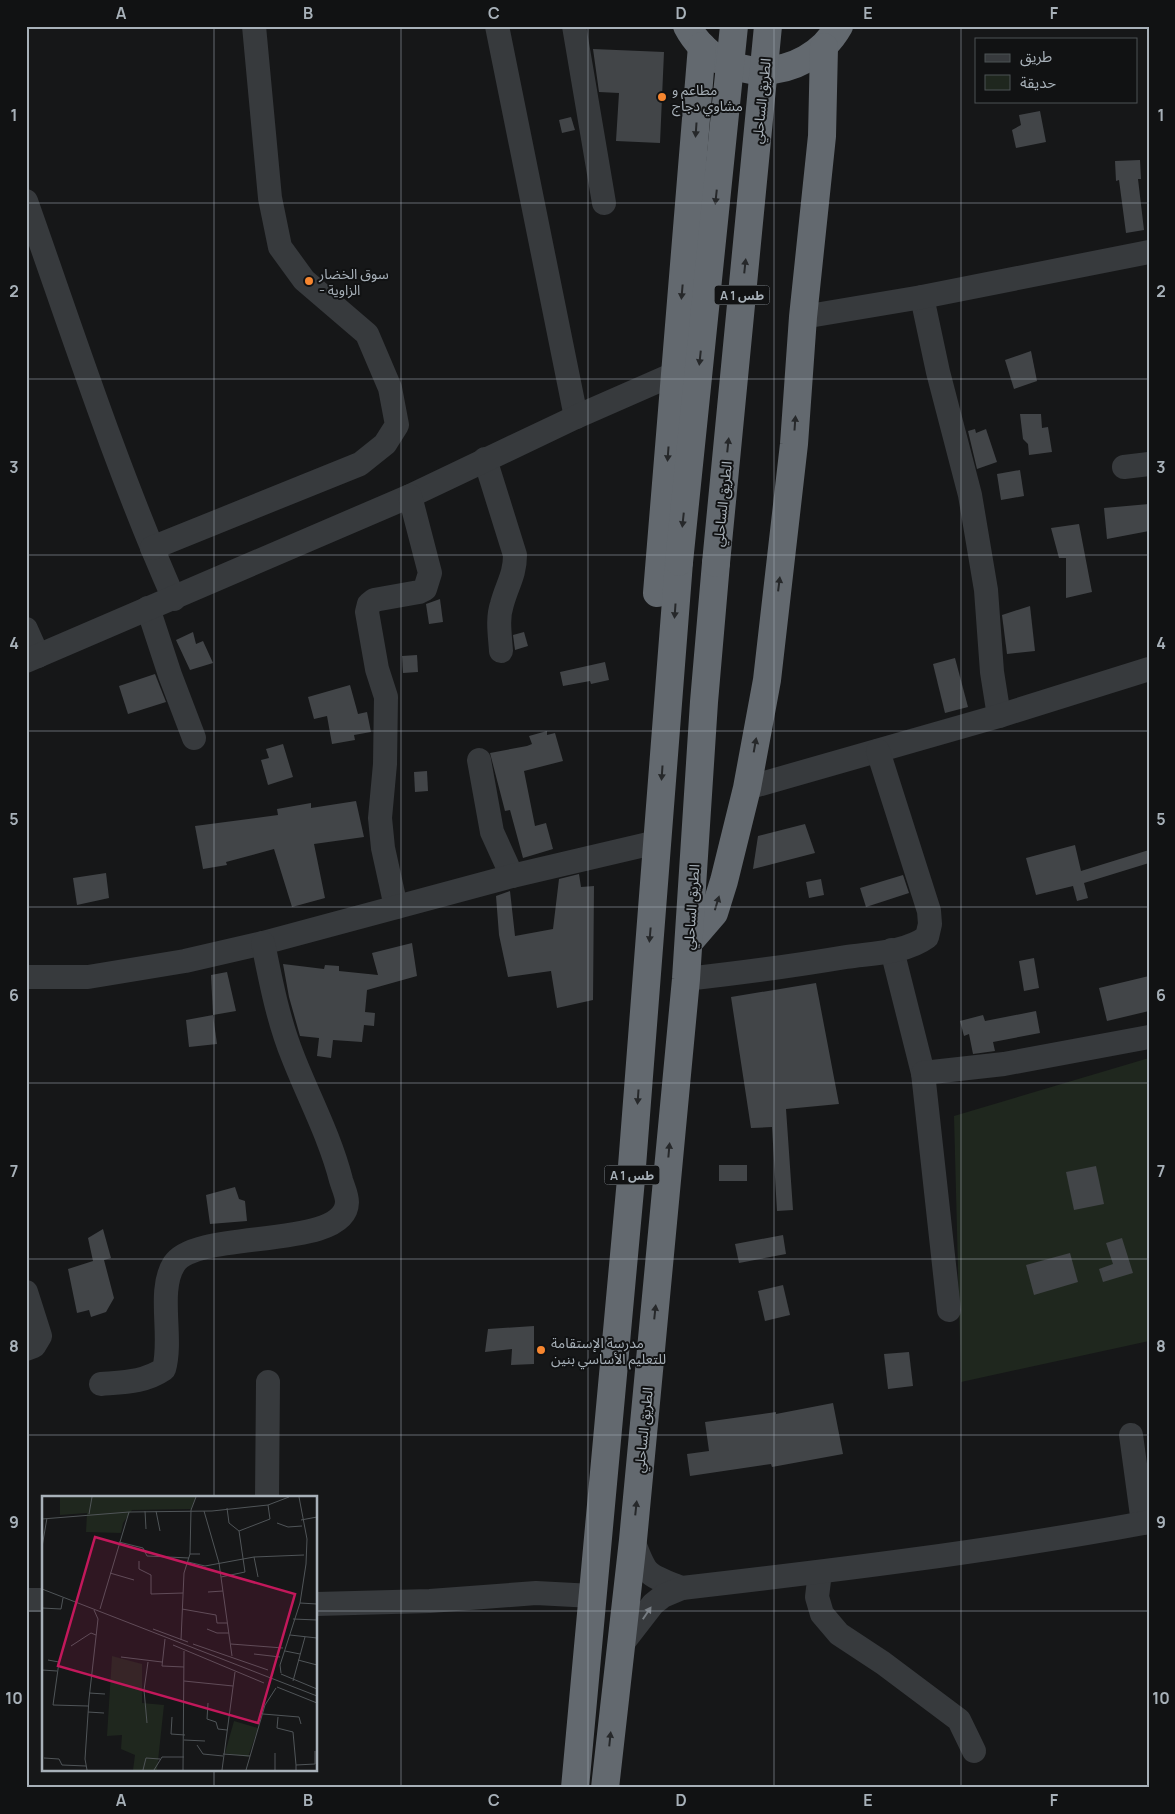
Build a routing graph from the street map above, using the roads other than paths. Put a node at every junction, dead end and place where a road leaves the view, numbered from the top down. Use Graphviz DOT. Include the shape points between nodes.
graph roads {
  1 [pos="254,26"];
  2 [pos="497,26"];
  3 [pos="574,26"];
  4 [pos="734,26"];
  5 [pos="768,26"];
  6 [pos="836,34"];
  7 [pos="695,36"];
  8 [pos="26,201"];
  9 [pos="604,203"];
  10 [pos="1149,252"];
  11 [pos="922,297"];
  12 [pos="803,317"];
  13 [pos="674,374"];
  14 [pos="576,416"];
  15 [pos="485,459"];
  16 [pos="1149,464"];
  17 [pos="1124,467"];
  18 [pos="410,496"];
  19 [pos="152,548"];
  20 [pos="174,599"];
  21 [pos="148,608"];
  22 [pos="26,629"];
  23 [pos="501,651"];
  24 [pos="32,659"];
  25 [pos="1149,669"];
  26 [pos="999,716"];
  27 [pos="665,732"];
  28 [pos="194,738"];
  29 [pos="878,751"];
  30 [pos="479,760"];
  31 [pos="747,788"];
  32 [pos="657,842"];
  33 [pos="512,876"];
  34 [pos="396,907"];
  35 [pos="689,942"];
  36 [pos="263,943"];
  37 [pos="892,950"];
  38 [pos="26,976"];
  39 [pos="686,979"];
  40 [pos="1149,1037"];
  41 [pos="922,1073"];
  42 [pos="26,1292"];
  43 [pos="948,1310"];
  44 [pos="26,1349"];
  45 [pos="268,1382"];
  46 [pos="101,1384"];
  47 [pos="1131,1435"];
  48 [pos="268,1496"];
  49 [pos="1146,1523"];
  50 [pos="632,1540"];
  51 [pos="820,1572"];
  52 [pos="682,1588"];
  53 [pos="593,1596"];
  54 [pos="26,1600"];
  55 [pos="42,1600"];
  56 [pos="318,1604"];
  57 [pos="619,1648"];
  58 [pos="974,1751"];
  59 [pos="574,1788"];
  60 [pos="605,1788"];
  1 -- 19 [label="street" via="270,198 280,247 304,280 367,334 390,388 397,425 385,444 360,464"];
  2 -- 14 [label="street"];
  3 -- 9 [label="street"];
  4 -- 27 [label="highway, A 1 طس, one-way, bridge" via="679,562"];
  35 -- 5 [label="highway, الطريق الساحلي / A 1 طس, one-way, bridge" via="704,702"];
  6 -- 7 [label="highway" via="806,61 763,72 740,69 727,63"];
  6 -- 12 [label="highway"];
  7 -- 13 [label="highway, one-way" via="692,182"];
  8 -- 19 [label="street"];
  10 -- 11 [label="street"];
  11 -- 12 [label="street"];
  11 -- 26 [label="street" via="970,495 986,590"];
  31 -- 12 [label="highway, one-way" via="780,574"];
  13 -- 14 [label="street"];
  13 -- 27 [label="highway, one-way" via="657,600 656,642"];
  14 -- 15 [label="street"];
  15 -- 18 [label="street"];
  15 -- 23 [label="street" via="515,555 515,571 502,604 499,622"];
  16 -- 17 [label="street"];
  18 -- 20 [label="street"];
  18 -- 34 [label="street" via="430,573 428,583 419,592 374,600 367,612 386,697 380,818"];
  19 -- 20 [label="street"];
  20 -- 21 [label="street"];
  21 -- 24 [label="street"];
  21 -- 28 [label="street"];
  22 -- 24 [label="street"];
  25 -- 26 [label="street"];
  26 -- 29 [label="street"];
  27 -- 32 [label="highway, A 1 طس, one-way"];
  29 -- 31 [label="street"];
  29 -- 37 [label="street" via="930,918 928,937 917,945"];
  30 -- 33 [label="street" via="492,832"];
  35 -- 31 [label="highway, one-way" via="714,913"];
  32 -- 33 [label="street"];
  32 -- 53 [label="highway, A 1 طس, one-way" via="631,1179"];
  33 -- 34 [label="street"];
  34 -- 36 [label="street"];
  35 -- 39 [label="highway, الطريق الساحلي"];
  36 -- 38 [label="street" via="185,961 88,977"];
  36 -- 46 [label="street" via="281,1025 338,1166 347,1201 345,1211 334,1223 298,1233 186,1253 174,1264 168,1281 168,1356 164,1369 139,1381"];
  37 -- 39 [label="street"];
  37 -- 41 [label="street"];
  50 -- 39 [label="highway, الطريق الساحلي, one-way"];
  40 -- 41 [label="street" via="1004,1064"];
  41 -- 43 [label="street"];
  42 -- 44 [label="street" via="40,1336 38,1342"];
  45 -- 48 [label="street"];
  47 -- 49 [label="street"];
  49 -- 51 [label="street" via="1053,1540"];
  50 -- 52 [label="street" via="647,1573"];
  50 -- 57 [label="highway, الطريق الساحلي"];
  51 -- 52 [label="street"];
  51 -- 58 [label="street" via="817,1597 822,1614 839,1634 884,1663 959,1720"];
  57 -- 52 [label="street, one-way" via="653,1604"];
  53 -- 56 [label="street" via="536,1593 430,1601"];
  53 -- 59 [label="highway, A 1 طس"];
  54 -- 55 [label="street"];
  60 -- 57 [label="highway, الطريق الساحلي, one-way"];
}
